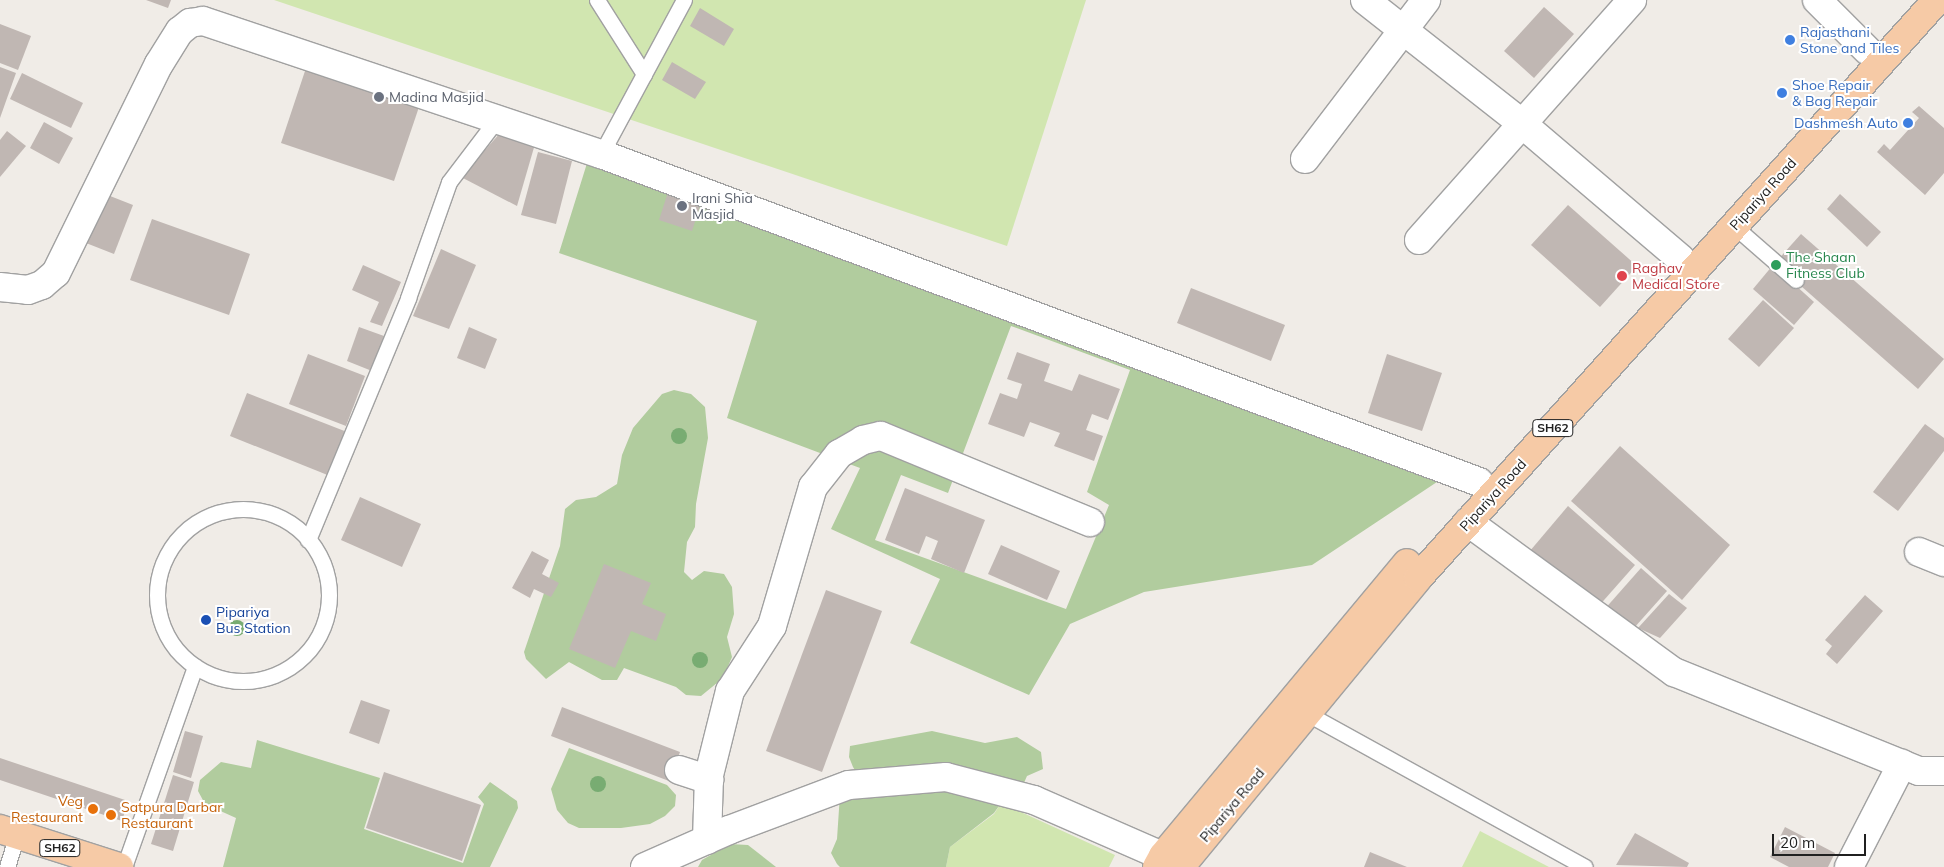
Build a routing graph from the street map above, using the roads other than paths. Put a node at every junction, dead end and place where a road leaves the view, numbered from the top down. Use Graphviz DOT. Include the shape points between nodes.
graph roads {
  1 [pos="597,0"];
  2 [pos="684,0"];
  3 [pos="1365,0"];
  4 [pos="1426,0"];
  5 [pos="1632,0"];
  6 [pos="1817,0"];
  7 [pos="1912,0"];
  8 [pos="1937,0"];
  9 [pos="1404,32"];
  10 [pos="1867,50"];
  11 [pos="644,74"];
  12 [pos="497,119"];
  13 [pos="1520,122"];
  14 [pos="601,154"];
  15 [pos="1305,159"];
  16 [pos="1734,226"];
  17 [pos="1419,240"];
  18 [pos="1681,258"];
  19 [pos="1796,280"];
  20 [pos="0,287"];
  21 [pos="1479,482"];
  22 [pos="1461,516"];
  23 [pos="1090,522"];
  24 [pos="308,540"];
  25 [pos="1919,552"];
  26 [pos="1944,562"];
  27 [pos="194,666"];
  28 [pos="1308,714"];
  29 [pos="1902,764"];
  30 [pos="679,770"];
  31 [pos="1944,771"];
  32 [pos="709,780"];
  33 [pos="8,832"];
  34 [pos="707,840"];
  35 [pos="1174,864"];
  36 [pos="7,867"];
  37 [pos="119,867"];
  38 [pos="124,867"];
  39 [pos="645,867"];
  40 [pos="1585,867"];
  41 [pos="1849,867"];
  1 -- 11 [label="lane"];
  2 -- 11 [label="lane"];
  3 -- 9 [label="street"];
  4 -- 9 [label="street"];
  5 -- 13 [label="street"];
  6 -- 10 [label="street"];
  7 -- 10 [label="main road, Pipariya Road / SH62"];
  8 -- 16 [label="main road, Pipariya Road / SH62"];
  9 -- 13 [label="street"];
  9 -- 15 [label="street"];
  10 -- 18 [label="main road, Pipariya Road / SH62"];
  11 -- 14 [label="lane"];
  12 -- 14 [label="street"];
  12 -- 20 [label="street" via="242,33 203,21 190,23 180,31 159,64 56,273 42,285 28,290"];
  12 -- 24 [label="lane" via="449,182 408,298"];
  13 -- 17 [label="street"];
  13 -- 18 [label="street"];
  14 -- 21 [label="street"];
  16 -- 19 [label="lane"];
  16 -- 22 [label="main road, Pipariya Road / SH62"];
  18 -- 21 [label="main road, Pipariya Road / SH62"];
  21 -- 22 [label="main road, Pipariya Road / SH62"];
  22 -- 28 [label="main road, Pipariya Road / SH62" via="1418,578"];
  22 -- 29 [label="street" via="1674,672"];
  22 -- 35 [label="main road, Pipariya Road / SH62"];
  23 -- 32 [label="street" via="881,436 863,440 843,451 826,466 813,487 772,626 730,691"];
  24 -- 27 [label="lane" via="319,552 329,580 329,608 320,636 302,659 278,674 250,681 221,678"];
  24 -- 27 [label="lane" via="301,530 276,514 249,508 220,511 195,522 174,542 161,566 157,594 161,622 174,647"];
  25 -- 26 [label="street"];
  27 -- 38 [label="lane"];
  28 -- 35 [label="main road, Pipariya Road / SH62"];
  28 -- 40 [label="lane"];
  29 -- 31 [label="street" via="1919,771"];
  29 -- 41 [label="street"];
  30 -- 32 [label="street"];
  32 -- 34 [label="street"];
  33 -- 36 [label="lane"];
  33 -- 37 [label="main road, SH62"];
  34 -- 35 [label="street" via="848,784 946,777 1034,800"];
  34 -- 39 [label="street"];
}
